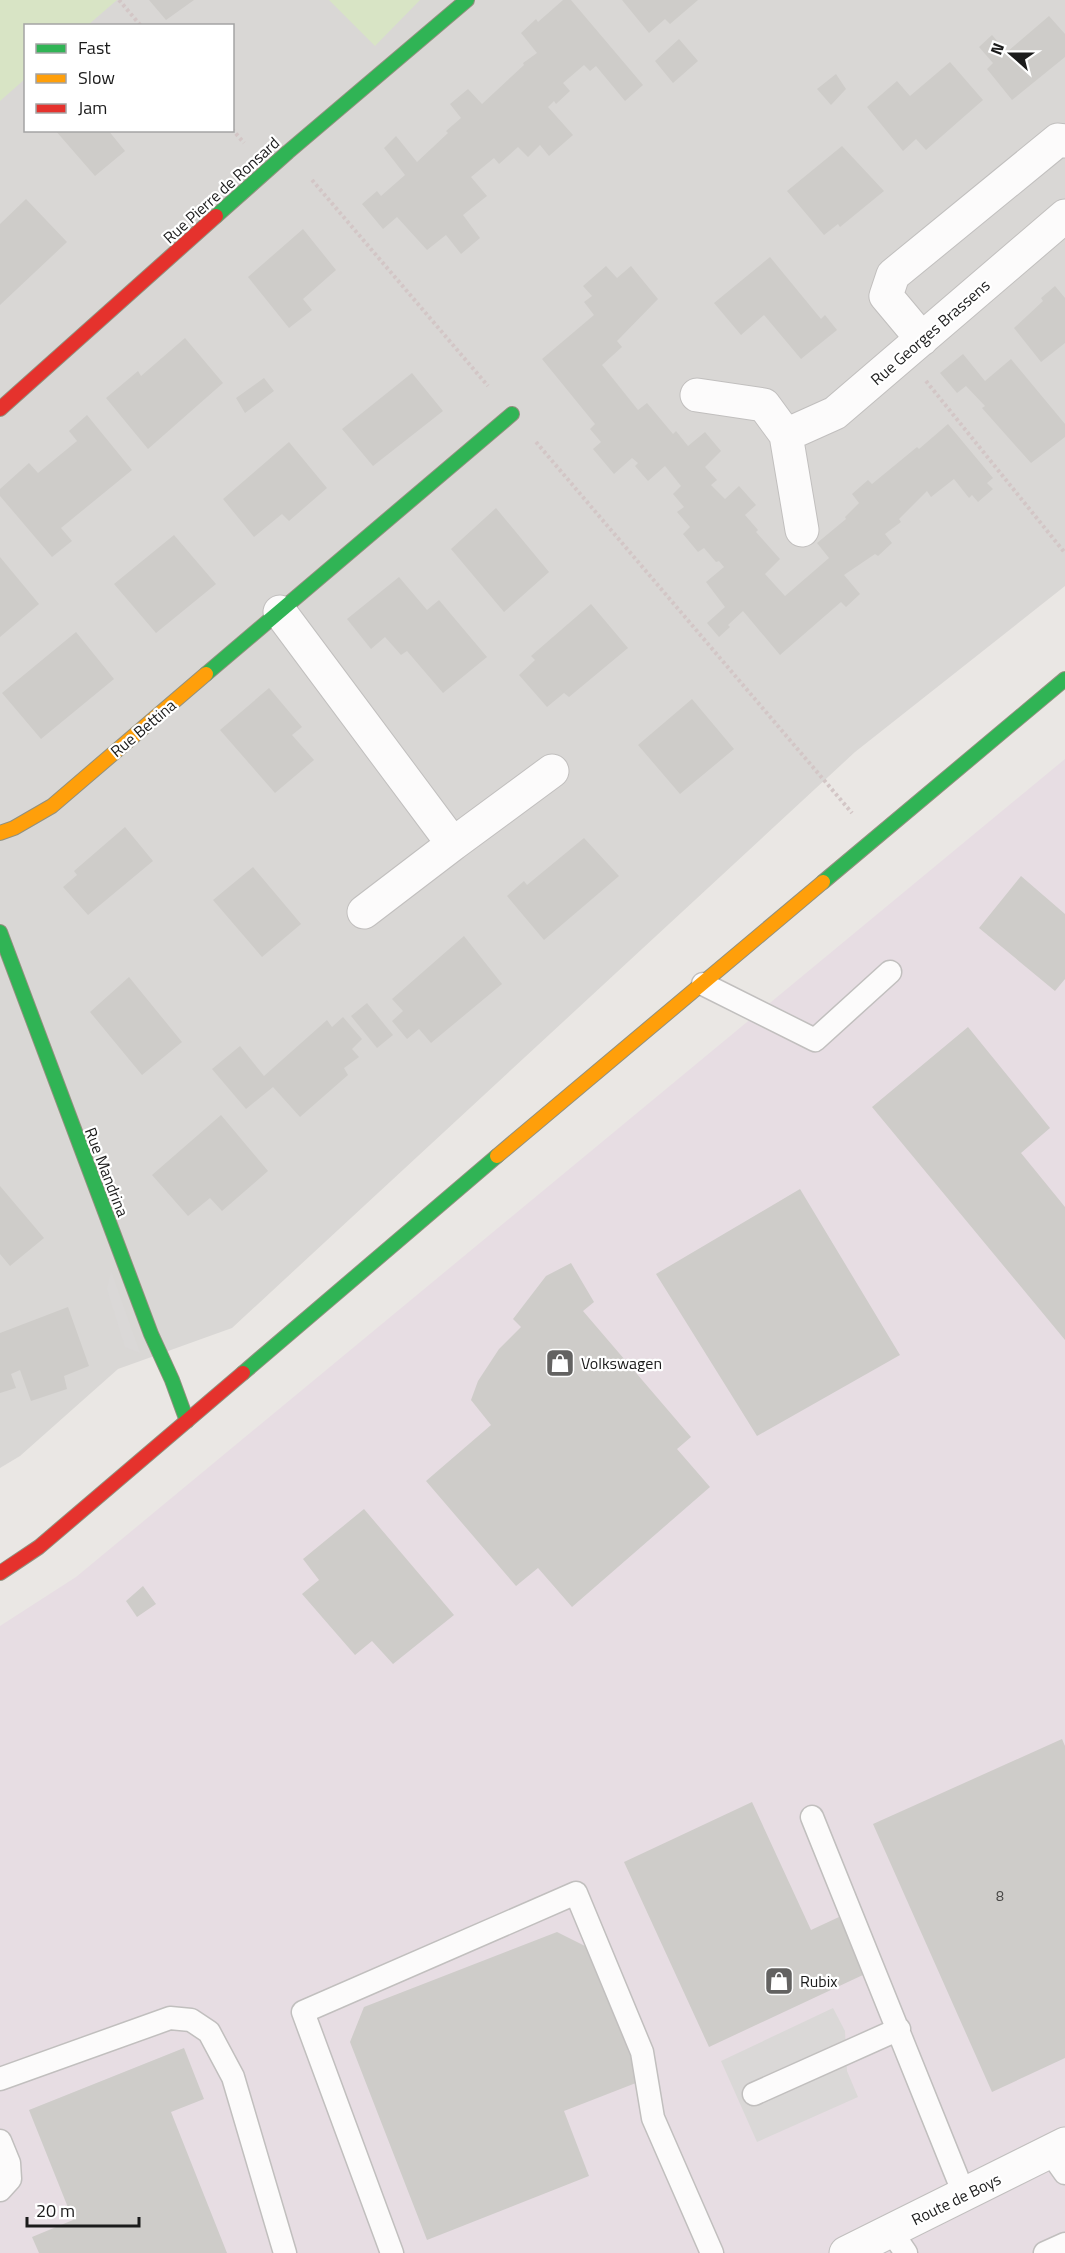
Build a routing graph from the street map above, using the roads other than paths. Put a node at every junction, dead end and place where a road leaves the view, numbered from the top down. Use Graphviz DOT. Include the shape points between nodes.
graph roads {
  1 [pos="467,0"];
  2 [pos="1065,141"];
  3 [pos="1065,216"];
  4 [pos="913,347"];
  5 [pos="697,395"];
  6 [pos="0,409"];
  7 [pos="512,414"];
  8 [pos="786,435"];
  9 [pos="802,530"];
  10 [pos="280,612"];
  11 [pos="1065,679"];
  12 [pos="552,771"];
  13 [pos="0,833"];
  14 [pos="453,844"];
  15 [pos="364,912"];
  16 [pos="1,940"];
  17 [pos="890,972"];
  18 [pos="703,984"];
  19 [pos="188,1420"];
  20 [pos="0,1573"];
  21 [pos="812,1816"];
  22 [pos="899,2030"];
  23 [pos="0,2079"];
  24 [pos="754,2094"];
  25 [pos="0,2140"];
  26 [pos="1060,2156"];
  27 [pos="0,2190"];
  28 [pos="964,2194"];
  29 [pos="899,2242"];
  30 [pos="1065,2244"];
  31 [pos="285,2253"];
  32 [pos="392,2253"];
  33 [pos="712,2253"];
  34 [pos="846,2253"];
  35 [pos="1045,2253"];
  1 -- 6 [label="street, Rue Pierre de Ronsard" via="288,152"];
  2 -- 4 [label="street" via="1058,140 892,275 886,296"];
  3 -- 4 [label="street, Rue Georges Brassens"];
  4 -- 8 [label="street, Rue Georges Brassens" via="835,413"];
  5 -- 8 [label="street" via="764,405"];
  7 -- 10 [label="street, Rue Bettina"];
  8 -- 9 [label="street"];
  10 -- 13 [label="street, Rue Bettina" via="52,806"];
  10 -- 14 [label="street"];
  11 -- 18 [label="street"];
  12 -- 14 [label="street"];
  14 -- 15 [label="street"];
  16 -- 19 [label="street, Rue Mandrina" via="151,1334"];
  17 -- 18 [label="lane" via="814,1040"];
  18 -- 19 [label="street"];
  19 -- 20 [label="street" via="39,1546"];
  21 -- 22 [label="lane"];
  22 -- 24 [label="lane"];
  22 -- 28 [label="lane"];
  23 -- 31 [label="lane" via="170,2018 191,2020 209,2031 233,2077"];
  25 -- 27 [label="lane" via="9,2163 10,2179"];
  26 -- 28 [label="street, Route de Boys"];
  28 -- 29 [label="street, Route de Boys"];
  29 -- 34 [label="street, Route de Boys"];
  30 -- 35 [label="lane"];
  32 -- 33 [label="lane" via="303,2012 576,1893 642,2052 653,2118"];
}
